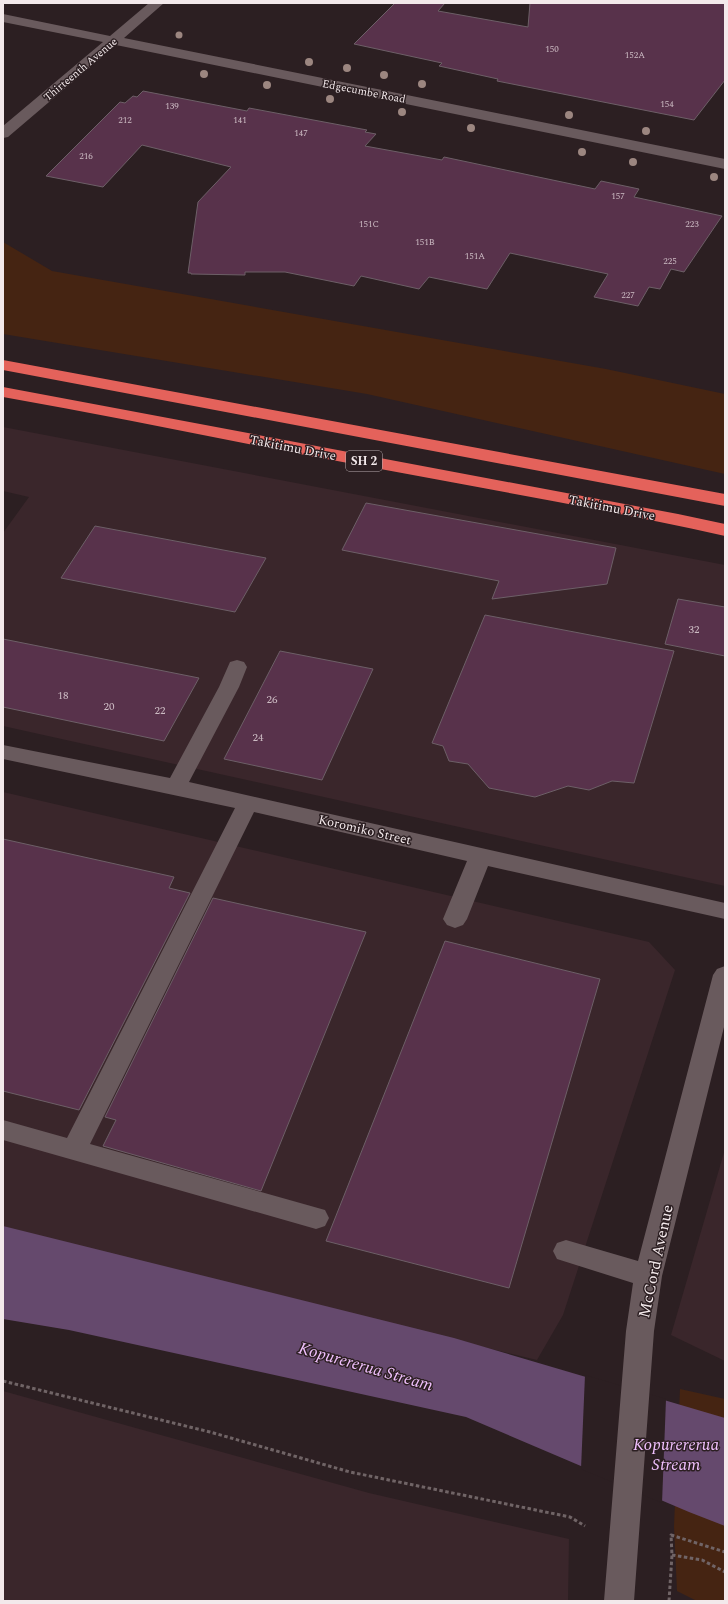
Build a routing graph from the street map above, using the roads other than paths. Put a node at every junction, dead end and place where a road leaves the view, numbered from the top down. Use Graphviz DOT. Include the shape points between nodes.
graph roads {
  1 [pos="157,3"];
  2 [pos="3,18"];
  3 [pos="114,40"];
  4 [pos="3,134"];
  5 [pos="725,164"];
  6 [pos="3,365"];
  7 [pos="3,392"];
  8 [pos="3,396"];
  9 [pos="65,402"];
  10 [pos="725,500"];
  11 [pos="725,530"];
  12 [pos="237,667"];
  13 [pos="3,752"];
  14 [pos="176,787"];
  15 [pos="248,803"];
  16 [pos="481,855"];
  17 [pos="725,912"];
  18 [pos="455,919"];
  19 [pos="725,975"];
  20 [pos="3,1130"];
  21 [pos="74,1150"];
  22 [pos="316,1218"];
  23 [pos="566,1251"];
  24 [pos="648,1276"];
  25 [pos="619,1601"];
  1 -- 3 [label="street, Thirteenth Avenue"];
  2 -- 3 [label="street, Edgecumbe Road"];
  3 -- 4 [label="street, Thirteenth Avenue"];
  3 -- 5 [label="street, Edgecumbe Road"];
  6 -- 10 [label="highway, Takitimu Drive / SH 2"];
  7 -- 9 [label="highway, Takitimu Drive / SH 2"];
  8 -- 9 [label="highway"];
  9 -- 11 [label="highway, Takitimu Drive / SH 2" via="556,495"];
  12 -- 14 [label="street"];
  13 -- 14 [label="street, Koromiko Street"];
  14 -- 15 [label="street, Koromiko Street"];
  15 -- 16 [label="street, Koromiko Street"];
  15 -- 21 [label="street"];
  16 -- 17 [label="street, Koromiko Street"];
  16 -- 18 [label="street"];
  19 -- 24 [label="street, McCord Avenue"];
  20 -- 21 [label="street"];
  21 -- 22 [label="street"];
  23 -- 24 [label="street"];
  24 -- 25 [label="street, McCord Avenue" via="640,1332"];
}
